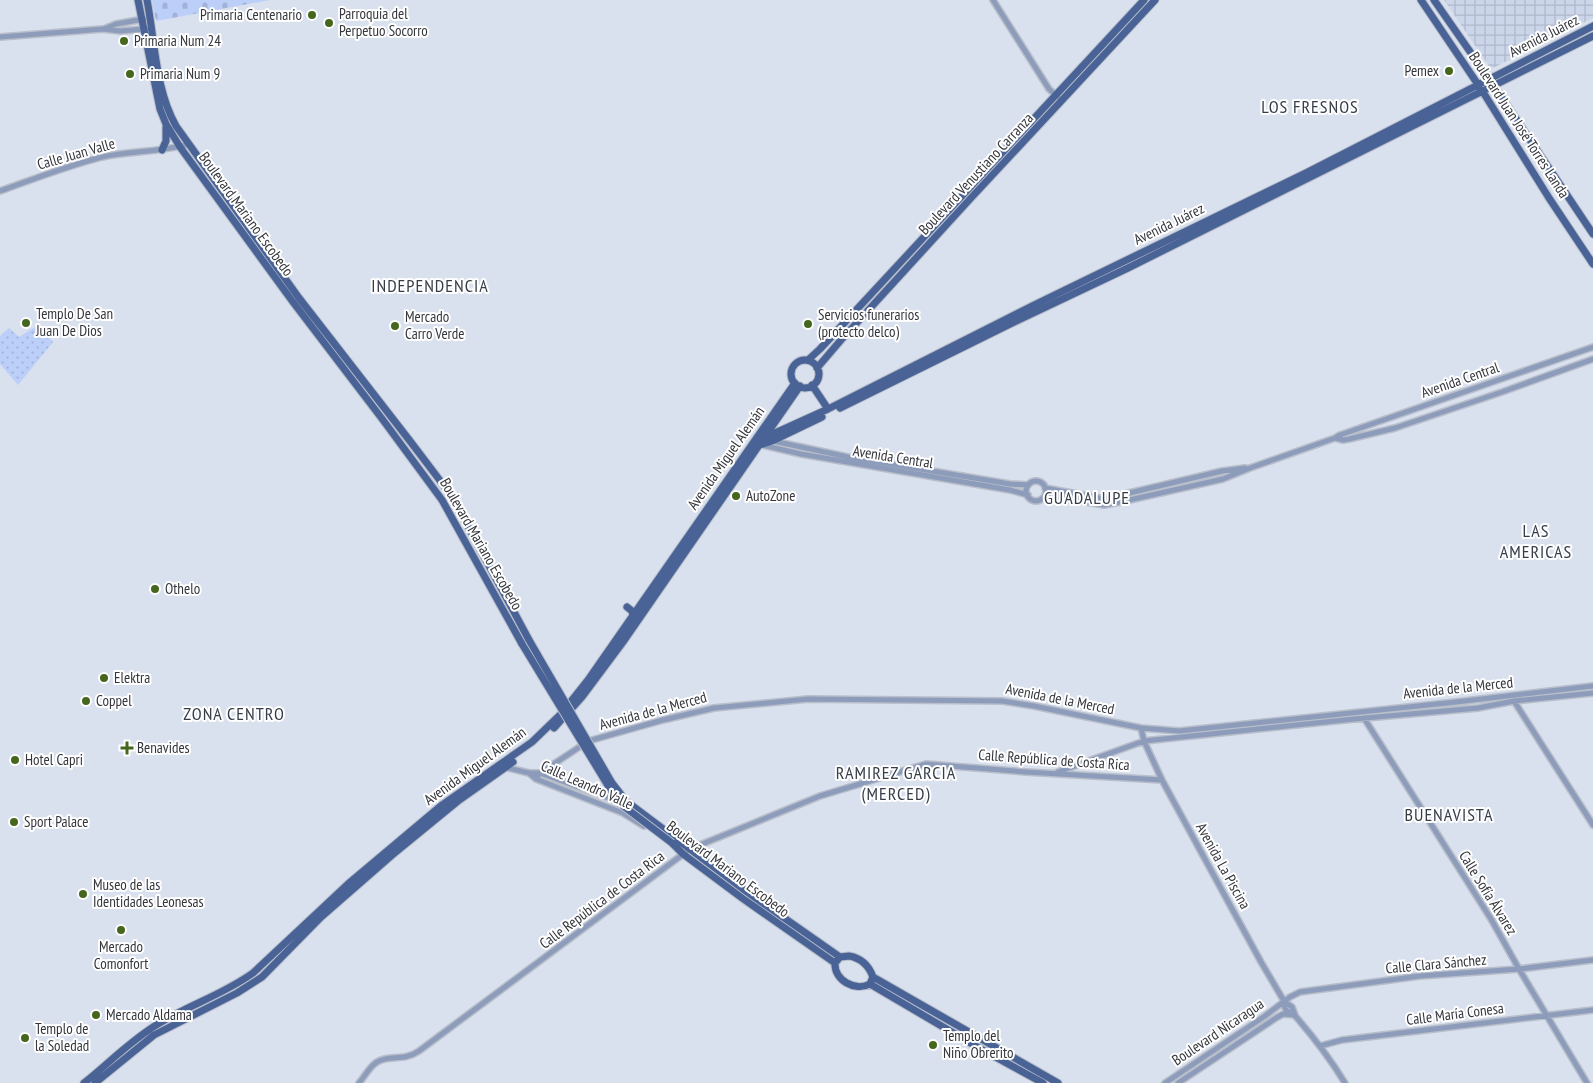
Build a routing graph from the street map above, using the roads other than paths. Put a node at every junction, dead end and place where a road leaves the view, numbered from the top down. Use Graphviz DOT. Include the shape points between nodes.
graph roads {
  1 [pos="138,0"];
  2 [pos="147,0"];
  3 [pos="993,0"];
  4 [pos="1144,0"];
  5 [pos="1155,0"];
  6 [pos="1421,0"];
  7 [pos="1434,0"];
  8 [pos="150,18"];
  9 [pos="141,20"];
  10 [pos="1593,26"];
  11 [pos="152,28"];
  12 [pos="104,29"];
  13 [pos="143,29"];
  14 [pos="1593,36"];
  15 [pos="0,37"];
  16 [pos="1489,79"];
  17 [pos="1478,85"];
  18 [pos="1494,86"];
  19 [pos="1483,92"];
  20 [pos="1055,95"];
  21 [pos="1062,101"];
  22 [pos="166,124"];
  23 [pos="189,144"];
  24 [pos="180,146"];
  25 [pos="162,150"];
  26 [pos="0,191"];
  27 [pos="1593,234"];
  28 [pos="1582,247"];
  29 [pos="1593,256"];
  30 [pos="1593,264"];
  31 [pos="1593,347"];
  32 [pos="1593,359"];
  33 [pos="808,360"];
  34 [pos="817,368"];
  35 [pos="798,385"];
  36 [pos="812,385"];
  37 [pos="828,409"];
  38 [pos="1391,418"];
  39 [pos="1395,428"];
  40 [pos="1335,438"];
  41 [pos="762,440"];
  42 [pos="1028,485"];
  43 [pos="1045,491"];
  44 [pos="1028,495"];
  45 [pos="627,607"];
  46 [pos="633,616"];
  47 [pos="525,642"];
  48 [pos="1593,686"];
  49 [pos="1593,693"];
  50 [pos="1514,701"];
  51 [pos="1364,718"];
  52 [pos="1142,728"];
  53 [pos="1144,742"];
  54 [pos="502,767"];
  55 [pos="529,773"];
  56 [pos="540,773"];
  57 [pos="1055,773"];
  58 [pos="536,779"];
  59 [pos="1162,780"];
  60 [pos="632,806"];
  61 [pos="1593,826"];
  62 [pos="687,852"];
  63 [pos="837,960"];
  64 [pos="1593,960"];
  65 [pos="1519,970"];
  66 [pos="871,980"];
  67 [pos="1284,1001"];
  68 [pos="1593,1010"];
  69 [pos="1295,1016"];
  70 [pos="1547,1016"];
  71 [pos="1320,1046"];
  72 [pos="84,1083"];
  73 [pos="95,1083"];
  74 [pos="359,1083"];
  75 [pos="1043,1083"];
  76 [pos="1058,1083"];
  77 [pos="1165,1083"];
  78 [pos="1178,1083"];
  79 [pos="1345,1083"];
  80 [pos="1586,1083"];
  1 -- 9 [label="main road, Boulevard Mariano Escobedo"];
  2 -- 8 [label="main road, Boulevard Mariano Escobedo"];
  3 -- 20 [label="street"];
  4 -- 20 [label="main road, Boulevard Venustiano Carranza"];
  5 -- 21 [label="main road, Boulevard Venustiano Carranza"];
  6 -- 17 [label="main road, Boulevard Juan José Torres Landa"];
  7 -- 16 [label="main road, Boulevard Juan José Torres Landa"];
  8 -- 9 [label="street"];
  8 -- 11 [label="main road, Boulevard Mariano Escobedo"];
  9 -- 12 [label="street"];
  9 -- 13 [label="main road, Boulevard Mariano Escobedo"];
  10 -- 16 [label="main road, Avenida Juárez"];
  11 -- 13 [label="street"];
  11 -- 23 [label="main road, Boulevard Mariano Escobedo" via="165,100"];
  12 -- 13 [label="street"];
  12 -- 15 [label="street"];
  13 -- 22 [label="main road, Boulevard Mariano Escobedo" via="154,87"];
  14 -- 18 [label="main road, Avenida Juárez"];
  16 -- 17 [label="main road, Avenida Juárez"];
  16 -- 18 [label="main road, Boulevard Juan José Torres Landa"];
  17 -- 19 [label="main road, Boulevard Juan José Torres Landa"];
  17 -- 37 [label="main road, Avenida Juárez"];
  18 -- 19 [label="main road, Avenida Juárez"];
  18 -- 27 [label="main road, Boulevard Juan José Torres Landa"];
  19 -- 28 [label="main road, Boulevard Juan José Torres Landa"];
  19 -- 41 [label="main road, Avenida Juárez" via="884,387"];
  20 -- 21 [label="street"];
  20 -- 33 [label="main road, Boulevard Venustiano Carranza"];
  21 -- 34 [label="main road, Boulevard Venustiano Carranza"];
  22 -- 24 [label="main road, Boulevard Mariano Escobedo"];
  22 -- 25 [label="main road" via="166,141"];
  23 -- 24 [label="street, Calle Juan Valle"];
  23 -- 47 [label="main road, Boulevard Mariano Escobedo" via="304,305 451,496"];
  24 -- 25 [label="street, Calle Juan Valle"];
  24 -- 47 [label="main road, Boulevard Mariano Escobedo" via="442,500"];
  25 -- 26 [label="street, Calle Juan Valle" via="103,157"];
  28 -- 29 [label="main road"];
  28 -- 30 [label="main road, Boulevard Juan José Torres Landa"];
  31 -- 38 [label="street, Avenida Central"];
  32 -- 39 [label="street, Avenida Central"];
  33 -- 34 [label="main road"];
  33 -- 35 [label="main road" via="798,362 792,368 792,376"];
  34 -- 36 [label="main road" via="818,377"];
  35 -- 36 [label="main road"];
  35 -- 41 [label="main road, Avenida Miguel Alemán"];
  36 -- 37 [label="main road"];
  37 -- 41 [label="main road, Avenida Juárez"];
  38 -- 39 [label="street"];
  38 -- 40 [label="street, Avenida Central"];
  39 -- 40 [label="street, Avenida Central" via="1343,440"];
  40 -- 43 [label="street, Avenida Central" via="1223,479 1104,505"];
  41 -- 42 [label="street, Avenida Central"];
  41 -- 44 [label="street, Avenida Central" via="801,454"];
  41 -- 46 [label="main road, Avenida Miguel Alemán"];
  41 -- 54 [label="main road, Avenida Miguel Alemán" via="588,690 541,740"];
  42 -- 43 [label="street" via="1039,482"];
  42 -- 44 [label="street"];
  43 -- 44 [label="street" via="1043,498 1037,501"];
  45 -- 46 [label="main road"];
  46 -- 54 [label="main road, Avenida Miguel Alemán" via="561,714"];
  47 -- 60 [label="main road, Boulevard Mariano Escobedo, bridge" via="612,783"];
  47 -- 62 [label="main road, Boulevard Mariano Escobedo, bridge" via="618,802"];
  48 -- 52 [label="street, Avenida de la Merced" via="1188,730"];
  49 -- 50 [label="street, Avenida de la Merced"];
  50 -- 51 [label="street, Avenida de la Merced" via="1478,708"];
  50 -- 61 [label="street"];
  51 -- 53 [label="street, Avenida de la Merced"];
  51 -- 65 [label="street, Calle Sofía Álvarez" via="1491,918"];
  52 -- 53 [label="street, Avenida La Piscina"];
  52 -- 56 [label="street, Avenida de la Merced" via="996,700 774,701 714,708 592,740"];
  53 -- 57 [label="street, Avenida de la Merced"];
  53 -- 59 [label="street, Avenida La Piscina"];
  54 -- 55 [label="street, Calle Leandro Valle"];
  54 -- 72 [label="main road, Avenida Miguel Alemán" via="442,805 348,884 253,973 149,1029"];
  54 -- 73 [label="main road, Avenida Miguel Alemán" via="321,917 262,977 154,1035"];
  55 -- 56 [label="street, Calle Leandro Valle"];
  55 -- 58 [label="street, Calle Leandro Valle"];
  56 -- 58 [label="street, Avenida de la Merced"];
  56 -- 60 [label="street, Calle Leandro Valle"];
  57 -- 59 [label="street, Calle República de Costa Rica"];
  57 -- 62 [label="street, Calle República de Costa Rica" via="926,764 820,796"];
  58 -- 62 [label="street, Calle Leandro Valle" via="623,813"];
  59 -- 67 [label="street, Avenida La Piscina"];
  60 -- 62 [label="main road, Boulevard Mariano Escobedo"];
  62 -- 63 [label="main road, Boulevard Mariano Escobedo" via="747,892"];
  62 -- 74 [label="street, Calle República de Costa Rica" via="419,1051 411,1056 379,1060"];
  63 -- 66 [label="main road" via="849,956 858,959 868,967"];
  63 -- 66 [label="main road" via="836,972 845,982 861,987"];
  64 -- 65 [label="street, Calle Clara Sánchez"];
  65 -- 67 [label="street, Calle Clara Sánchez" via="1420,976 1306,991"];
  65 -- 70 [label="street, Calle Sofía Álvarez"];
  66 -- 75 [label="main road" via="979,1048"];
  66 -- 76 [label="main road"];
  67 -- 69 [label="street, Avenida La Piscina" via="1286,1011"];
  67 -- 77 [label="street, Boulevard Nicaragua"];
  68 -- 70 [label="street, Calle María Conesa"];
  69 -- 71 [label="street, Avenida La Piscina"];
  69 -- 78 [label="street, Boulevard Nicaragua" via="1283,1014 1276,1018"];
  70 -- 71 [label="street, Calle María Conesa" via="1342,1040"];
  70 -- 80 [label="street, Calle Sofía Álvarez"];
  71 -- 79 [label="street, Avenida La Piscina"];
}
